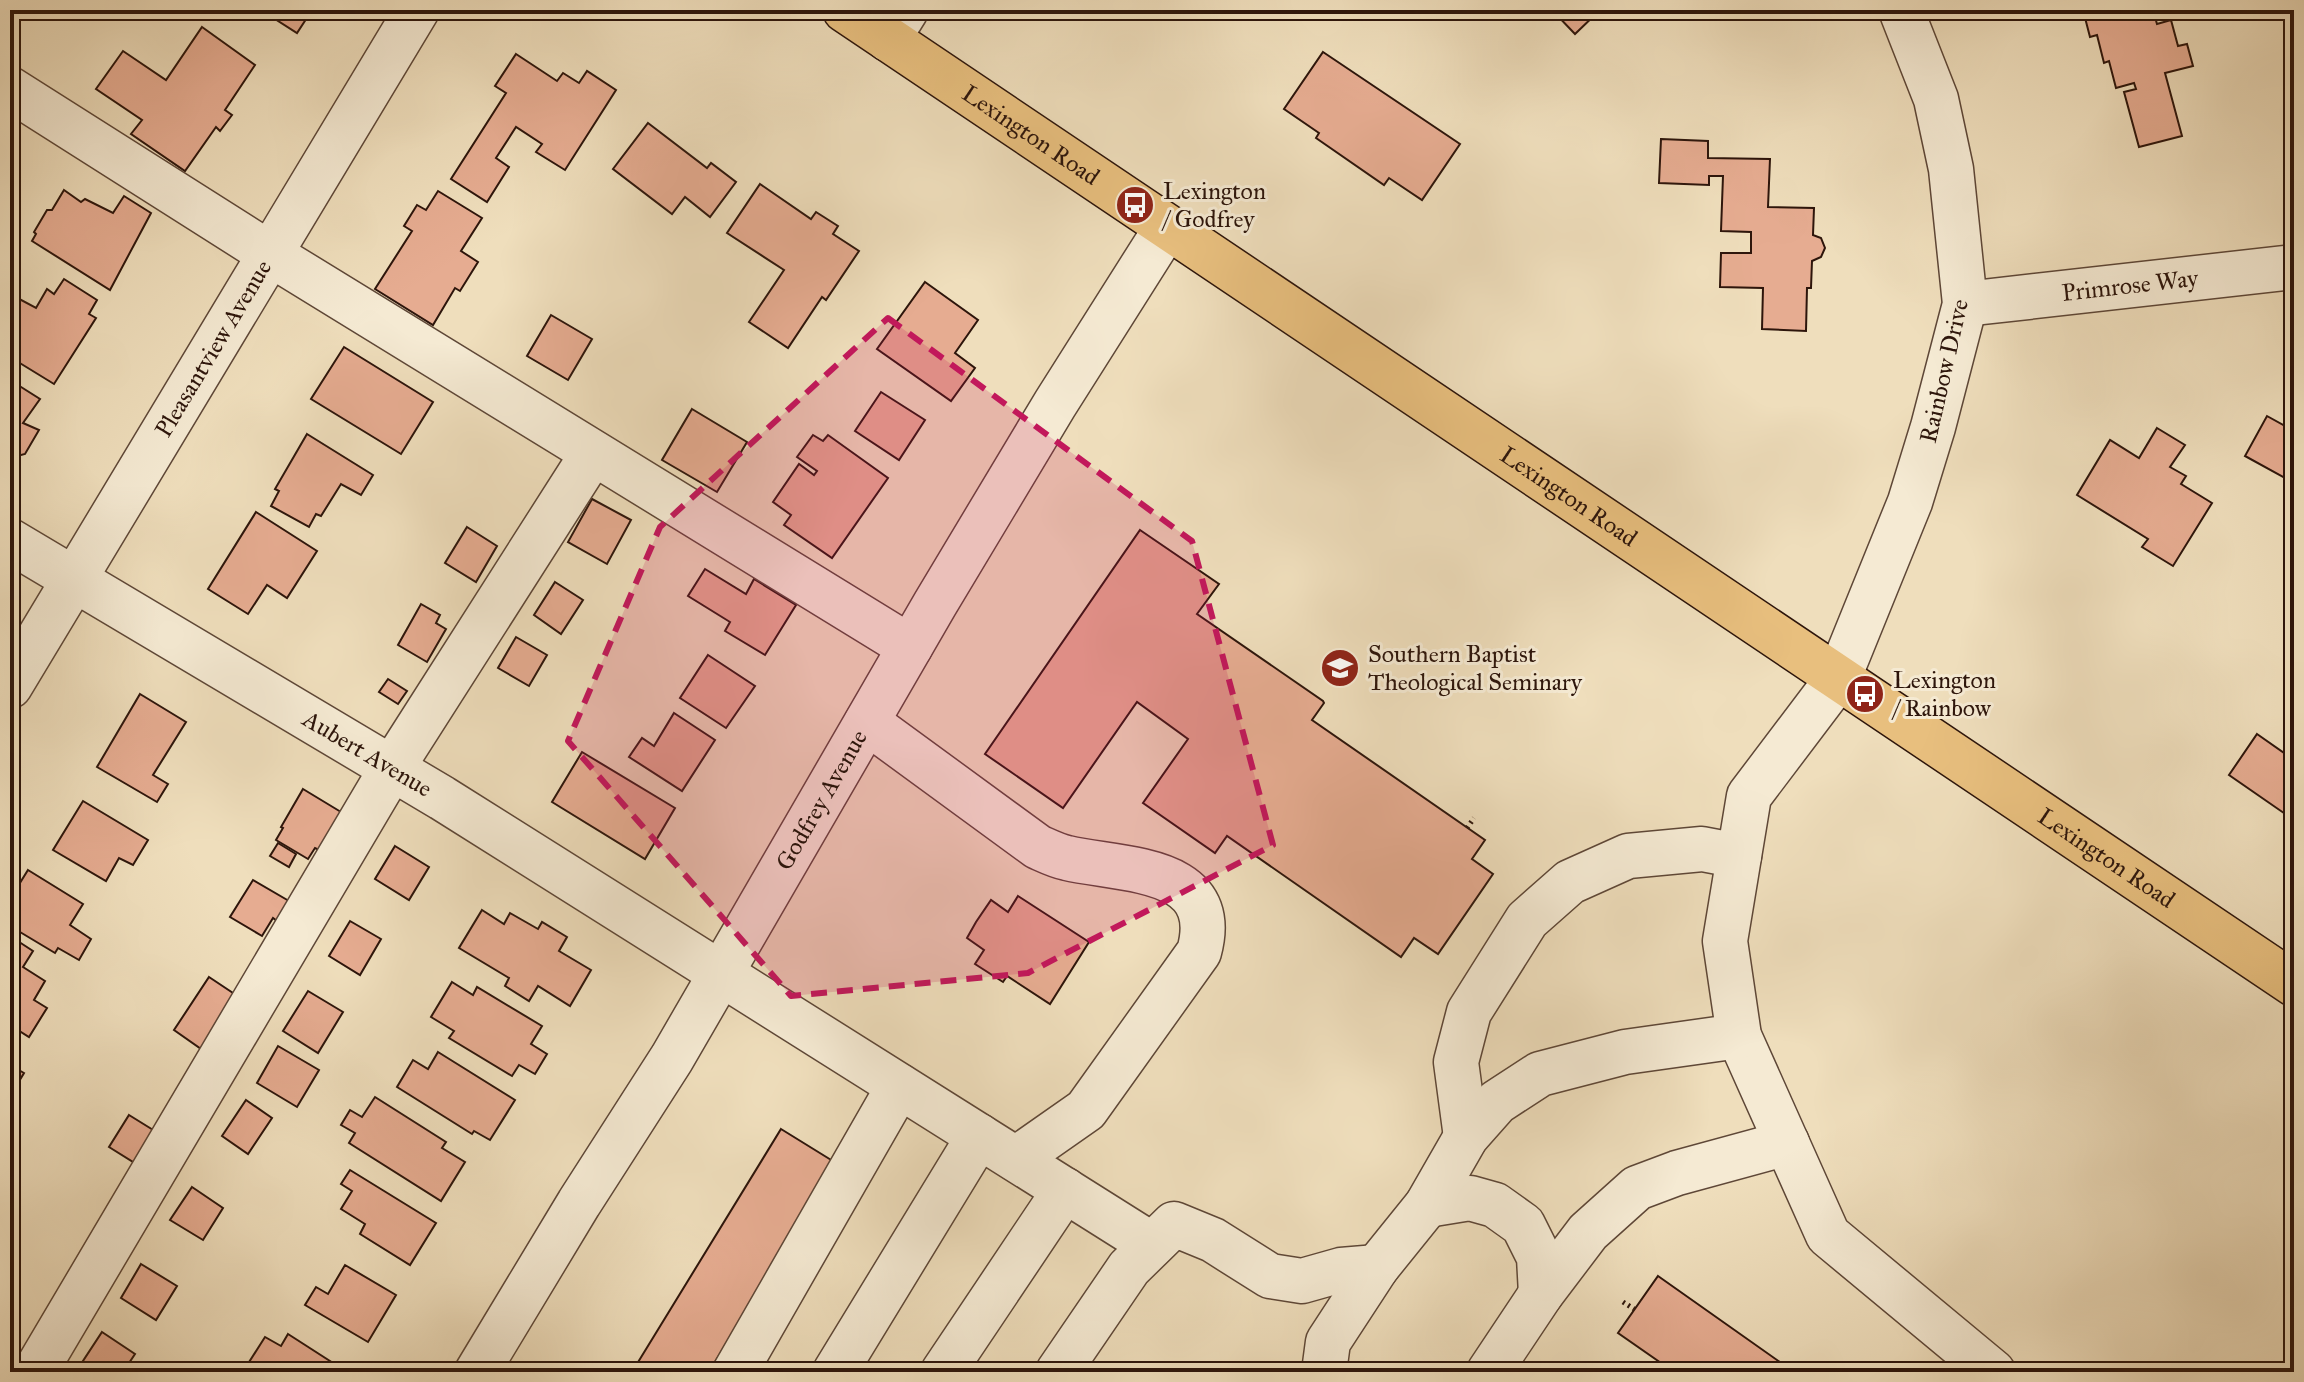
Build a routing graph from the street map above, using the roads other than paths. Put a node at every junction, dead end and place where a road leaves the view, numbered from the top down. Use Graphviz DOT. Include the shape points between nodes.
graph roads {
  1 [pos="417,10"];
  2 [pos="845,10"];
  3 [pos="1901,10"];
  4 [pos="897,25"];
  5 [pos="10,89"];
  6 [pos="1167,227"];
  7 [pos="270,254"];
  8 [pos="2294,267"];
  9 [pos="1965,304"];
  10 [pos="593,453"];
  11 [pos="10,541"];
  12 [pos="73,579"];
  13 [pos="910,647"];
  14 [pos="1839,677"];
  15 [pos="10,686"];
  16 [pos="867,722"];
  17 [pos="392,768"];
  18 [pos="1739,856"];
  19 [pos="721,973"];
  20 [pos="2294,984"];
  21 [pos="1739,1036"];
  22 [pos="899,1086"];
  23 [pos="979,1136"];
  24 [pos="1466,1137"];
  25 [pos="1787,1143"];
  26 [pos="1016,1159"];
  27 [pos="1065,1190"];
  28 [pos="1427,1205"];
  29 [pos="1152,1245"];
  30 [pos="1377,1267"];
  31 [pos="1541,1294"];
  32 [pos="35,1372"];
  33 [pos="477,1372"];
  34 [pos="735,1372"];
  35 [pos="835,1372"];
  36 [pos="943,1372"];
  37 [pos="1058,1372"];
  38 [pos="1324,1372"];
  39 [pos="1489,1372"];
  40 [pos="1993,1372"];
  1 -- 7 [label="street, Pleasantview Avenue"];
  2 -- 4 [label="main road, Lexington Road"];
  3 -- 9 [label="street, Rainbow Drive" via="1939,113 1951,169"];
  4 -- 6 [label="main road, Lexington Road"];
  5 -- 7 [label="street"];
  6 -- 13 [label="street, Godfrey Avenue"];
  6 -- 14 [label="main road, Lexington Road"];
  7 -- 10 [label="street"];
  7 -- 12 [label="street, Pleasantview Avenue"];
  8 -- 9 [label="street, Primrose Way"];
  9 -- 14 [label="street, Rainbow Drive" via="1910,502"];
  10 -- 13 [label="street"];
  10 -- 17 [label="street"];
  11 -- 12 [label="street, Aubert Avenue"];
  12 -- 15 [label="street, Pleasantview Avenue"];
  12 -- 17 [label="street, Aubert Avenue"];
  13 -- 16 [label="street, Godfrey Avenue"];
  14 -- 18 [label="street, Rainbow Drive" via="1749,796"];
  14 -- 20 [label="main road, Lexington Road"];
  16 -- 19 [label="street, Godfrey Avenue"];
  16 -- 26 [label="street" via="1038,847 1065,858 1136,868 1168,879 1193,895 1205,930 1199,952 1086,1110"];
  17 -- 19 [label="street, Aubert Avenue"];
  17 -- 32 [label="street"];
  18 -- 21 [label="street, Rainbow Drive" via="1725,941"];
  18 -- 24 [label="street" via="1702,849 1628,856 1570,882 1527,920 1469,1012 1456,1062"];
  19 -- 22 [label="street, Aubert Avenue"];
  19 -- 33 [label="street, Godfrey Avenue"];
  21 -- 24 [label="street" via="1625,1052 1540,1074 1497,1102"];
  21 -- 25 [label="street, Rainbow Drive"];
  22 -- 23 [label="street, Aubert Avenue"];
  22 -- 34 [label="street"];
  23 -- 26 [label="street, Aubert Avenue"];
  23 -- 35 [label="street"];
  24 -- 28 [label="street"];
  25 -- 31 [label="street" via="1637,1188 1588,1232"];
  25 -- 40 [label="street, Rainbow Drive" via="1828,1235"];
  26 -- 27 [label="street, Aubert Avenue"];
  27 -- 29 [label="street, Aubert Avenue"];
  27 -- 36 [label="street"];
  28 -- 30 [label="street"];
  28 -- 31 [label="street" via="1470,1198 1495,1205 1523,1225 1539,1257"];
  29 -- 30 [label="street" via="1174,1224 1213,1240 1270,1276 1302,1281"];
  29 -- 37 [label="street" via="1129,1268"];
  30 -- 38 [label="street" via="1328,1342"];
  31 -- 39 [label="street"];
}
